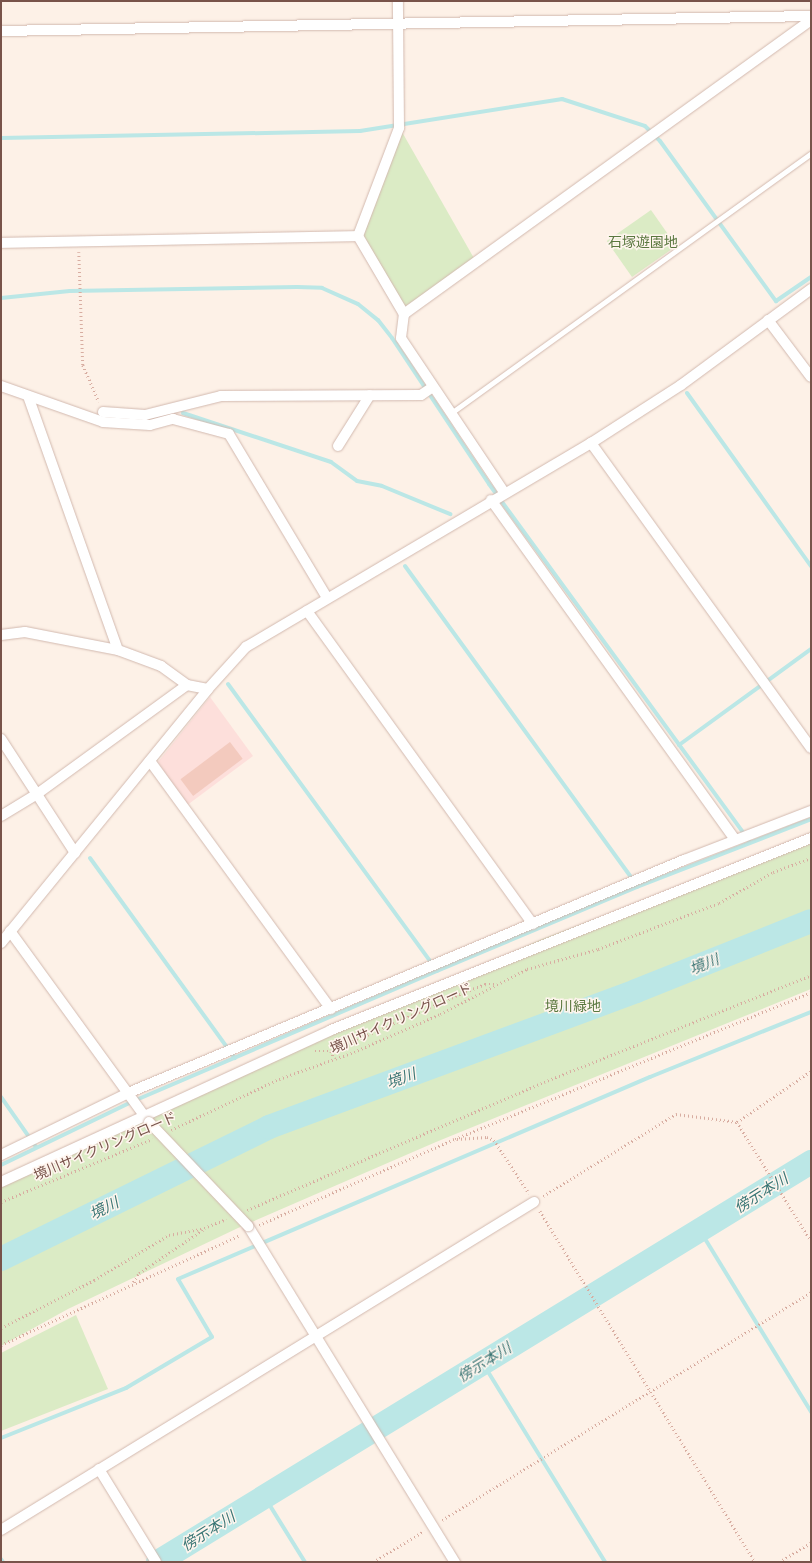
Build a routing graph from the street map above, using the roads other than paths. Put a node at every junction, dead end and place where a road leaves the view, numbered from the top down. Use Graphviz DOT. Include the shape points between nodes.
graph roads {
  1 [pos="398,1"];
  2 [pos="811,16"];
  3 [pos="811,20"];
  4 [pos="398,23"];
  5 [pos="1,31"];
  6 [pos="811,153"];
  7 [pos="358,236"];
  8 [pos="1,242"];
  9 [pos="811,289"];
  10 [pos="404,314"];
  11 [pos="768,320"];
  12 [pos="811,377"];
  13 [pos="1,386"];
  14 [pos="433,386"];
  15 [pos="370,395"];
  16 [pos="28,396"];
  17 [pos="173,408"];
  18 [pos="103,412"];
  19 [pos="451,413"];
  20 [pos="173,419"];
  21 [pos="592,443"];
  22 [pos="338,446"];
  23 [pos="504,492"];
  24 [pos="492,500"];
  25 [pos="327,598"];
  26 [pos="306,610"];
  27 [pos="1,635"];
  28 [pos="118,650"];
  29 [pos="187,685"];
  30 [pos="208,689"];
  31 [pos="1,739"];
  32 [pos="811,748"];
  33 [pos="150,761"];
  34 [pos="37,794"];
  35 [pos="811,812"];
  36 [pos="1,816"];
  37 [pos="811,838"];
  38 [pos="735,840"];
  39 [pos="75,853"];
  40 [pos="533,924"];
  41 [pos="10,931"];
  42 [pos="1,943"];
  43 [pos="331,1009"];
  44 [pos="128,1093"];
  45 [pos="144,1116"];
  46 [pos="1,1155"];
  47 [pos="1,1182"];
  48 [pos="534,1202"];
  49 [pos="316,1337"];
  50 [pos="99,1469"];
  51 [pos="1,1530"];
  52 [pos="156,1562"];
  53 [pos="454,1562"];
  1 -- 4 [label="street"];
  2 -- 4 [label="street"];
  3 -- 10 [label="street"];
  4 -- 5 [label="street"];
  4 -- 7 [label="street" via="399,128"];
  6 -- 19 [label="lane"];
  7 -- 8 [label="street"];
  7 -- 10 [label="street"];
  9 -- 11 [label="street"];
  10 -- 14 [label="street" via="401,338"];
  11 -- 12 [label="street"];
  11 -- 21 [label="street" via="681,385"];
  13 -- 16 [label="street"];
  14 -- 15 [label="street" via="421,395"];
  14 -- 19 [label="street"];
  15 -- 17 [label="street" via="221,396"];
  15 -- 22 [label="street"];
  16 -- 20 [label="street" via="114,424 150,426"];
  16 -- 28 [label="street"];
  17 -- 18 [label="street" via="145,415"];
  17 -- 20 [label="street"];
  19 -- 23 [label="street"];
  20 -- 25 [label="street" via="229,434"];
  21 -- 23 [label="street"];
  21 -- 32 [label="street"];
  23 -- 24 [label="street"];
  24 -- 25 [label="street"];
  24 -- 38 [label="street"];
  25 -- 26 [label="street"];
  26 -- 30 [label="street" via="246,647"];
  26 -- 40 [label="street"];
  27 -- 28 [label="street" via="32,633"];
  28 -- 29 [label="street" via="161,666"];
  29 -- 30 [label="street"];
  29 -- 34 [label="street"];
  30 -- 33 [label="street"];
  31 -- 34 [label="street"];
  33 -- 39 [label="street"];
  33 -- 43 [label="street"];
  34 -- 36 [label="street"];
  34 -- 39 [label="street"];
  35 -- 38 [label="street"];
  37 -- 45 [label="street" via="331,1030"];
  38 -- 40 [label="street"];
  39 -- 41 [label="street"];
  40 -- 43 [label="street"];
  41 -- 42 [label="street"];
  41 -- 44 [label="street"];
  43 -- 44 [label="street"];
  44 -- 45 [label="street"];
  44 -- 46 [label="street"];
  45 -- 47 [label="street"];
  45 -- 49 [label="street, bridge" via="249,1228"];
  48 -- 49 [label="street"];
  49 -- 50 [label="street"];
  49 -- 53 [label="street"];
  50 -- 51 [label="street"];
  50 -- 52 [label="street"];
}
